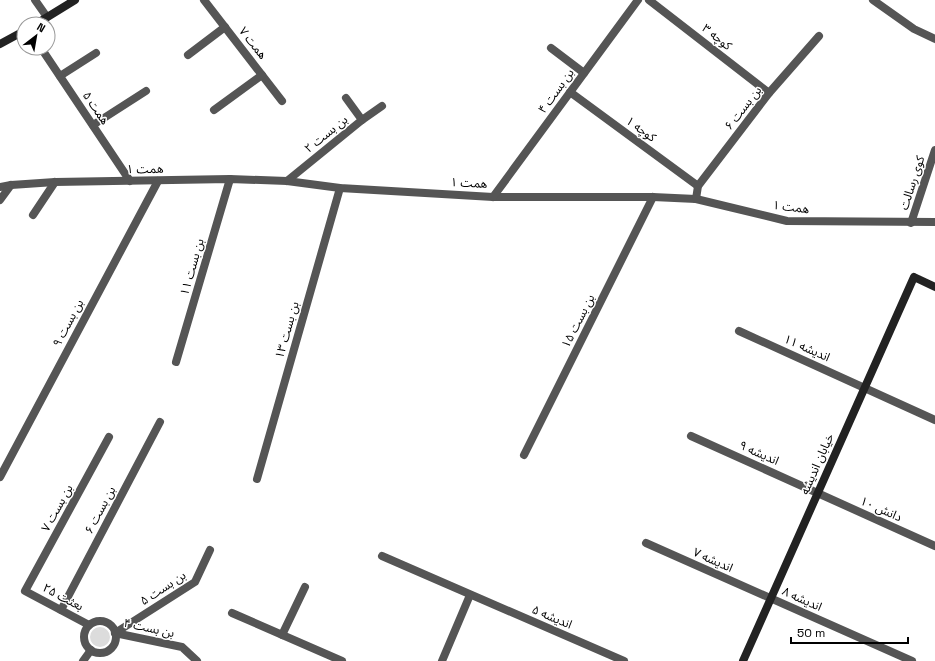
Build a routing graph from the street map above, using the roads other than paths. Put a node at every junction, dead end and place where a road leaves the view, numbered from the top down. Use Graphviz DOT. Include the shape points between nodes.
graph roads {
  1 [pos="35,0"];
  2 [pos="75,0"];
  3 [pos="204,0"];
  4 [pos="638,0"];
  5 [pos="649,0"];
  6 [pos="873,0"];
  7 [pos="46,16"];
  8 [pos="49,16"];
  9 [pos="225,27"];
  10 [pos="16,35"];
  11 [pos="819,36"];
  12 [pos="935,40"];
  13 [pos="0,44"];
  14 [pos="551,48"];
  15 [pos="96,53"];
  16 [pos="188,55"];
  17 [pos="46,56"];
  18 [pos="584,73"];
  19 [pos="262,75"];
  20 [pos="60,76"];
  21 [pos="146,91"];
  22 [pos="570,92"];
  23 [pos="769,93"];
  24 [pos="346,98"];
  25 [pos="282,101"];
  26 [pos="382,106"];
  27 [pos="214,110"];
  28 [pos="362,120"];
  29 [pos="93,125"];
  30 [pos="935,150"];
  31 [pos="230,179"];
  32 [pos="130,181"];
  33 [pos="158,181"];
  34 [pos="287,181"];
  35 [pos="55,182"];
  36 [pos="11,185"];
  37 [pos="698,186"];
  38 [pos="0,187"];
  39 [pos="340,188"];
  40 [pos="493,196"];
  41 [pos="653,197"];
  42 [pos="696,199"];
  43 [pos="0,200"];
  44 [pos="33,215"];
  45 [pos="935,222"];
  46 [pos="911,223"];
  47 [pos="935,287"];
  48 [pos="739,331"];
  49 [pos="176,362"];
  50 [pos="864,388"];
  51 [pos="935,420"];
  52 [pos="160,422"];
  53 [pos="691,436"];
  54 [pos="110,437"];
  55 [pos="524,455"];
  56 [pos="0,476"];
  57 [pos="258,479"];
  58 [pos="817,493"];
  59 [pos="646,543"];
  60 [pos="935,546"];
  61 [pos="210,550"];
  62 [pos="382,556"];
  63 [pos="305,587"];
  64 [pos="25,591"];
  65 [pos="470,594"];
  66 [pos="771,598"];
  67 [pos="61,610"];
  68 [pos="232,613"];
  69 [pos="89,625"];
  70 [pos="115,633"];
  71 [pos="282,635"];
  72 [pos="91,650"];
  73 [pos="83,661"];
  74 [pos="197,661"];
  75 [pos="342,661"];
  76 [pos="442,661"];
  77 [pos="624,661"];
  78 [pos="743,661"];
  79 [pos="912,661"];
  1 -- 7 [label="street"];
  2 -- 8 [label="main road"];
  3 -- 9 [label="street, همت ۷"];
  4 -- 18 [label="street, بن بست ۴"];
  5 -- 23 [label="street, کوچه ۳"];
  6 -- 12 [label="street" via="914,29"];
  9 -- 16 [label="street"];
  9 -- 19 [label="street, همت ۷"];
  10 -- 13 [label="main road"];
  11 -- 23 [label="street, بن بست ۶"];
  14 -- 18 [label="street"];
  15 -- 20 [label="street"];
  17 -- 20 [label="street, همت ۵"];
  18 -- 22 [label="street, بن بست ۴"];
  19 -- 25 [label="street, همت ۷"];
  19 -- 27 [label="street"];
  20 -- 29 [label="street, همت ۵"];
  21 -- 29 [label="street"];
  22 -- 37 [label="street, کوچه ۱"];
  22 -- 40 [label="street, بن بست ۴"];
  23 -- 37 [label="street, بن بست ۶"];
  24 -- 28 [label="street"];
  26 -- 28 [label="street, بن بست ۲"];
  28 -- 34 [label="street, بن بست ۲"];
  29 -- 32 [label="street, همت ۵"];
  30 -- 46 [label="street, کوی رسالت"];
  31 -- 33 [label="street, همت ۱"];
  31 -- 34 [label="street, همت ۱"];
  31 -- 49 [label="street, بن بست ۱۱"];
  32 -- 33 [label="street, همت ۱"];
  32 -- 35 [label="street, همت ۱"];
  33 -- 56 [label="street, بن بست ۹"];
  34 -- 39 [label="street, همت ۱"];
  35 -- 36 [label="street, همت ۱"];
  35 -- 44 [label="street"];
  36 -- 38 [label="street, همت ۱"];
  36 -- 43 [label="street"];
  37 -- 42 [label="street, بن بست ۶"];
  39 -- 40 [label="street, همت ۱"];
  39 -- 57 [label="street, بن بست ۱۳"];
  40 -- 41 [label="street, همت ۱"];
  41 -- 42 [label="street, همت ۱"];
  41 -- 55 [label="street, بن بست ۱۵"];
  42 -- 46 [label="street, همت ۱" via="787,221"];
  45 -- 46 [label="street, همت ۱"];
  47 -- 50 [label="main road, خیابان اندیشه" via="914,277"];
  48 -- 50 [label="street, اندیشه ۱۱"];
  50 -- 51 [label="street, اندیشه ۱۱"];
  50 -- 58 [label="main road, خیابان اندیشه"];
  52 -- 67 [label="street, بن بست ۶"];
  53 -- 58 [label="street, اندیشه ۹"];
  54 -- 64 [label="street, بن بست ۷"];
  58 -- 60 [label="street, دانش ۱۰"];
  58 -- 66 [label="main road, خیابان اندیشه"];
  59 -- 66 [label="street, اندیشه ۷"];
  61 -- 70 [label="street, بن بست ۵" via="196,582"];
  62 -- 65 [label="street, اندیشه ۵"];
  63 -- 71 [label="street"];
  64 -- 67 [label="street, بعثت ۲۵"];
  65 -- 76 [label="street"];
  65 -- 77 [label="street, اندیشه ۵"];
  66 -- 78 [label="main road, خیابان اندیشه"];
  66 -- 79 [label="street, اندیشه ۸"];
  67 -- 69 [label="street, بعثت ۲۵"];
  68 -- 71 [label="street"];
  69 -- 70 [label="street" via="104,622 109,624"];
  69 -- 72 [label="street" via="84,638"];
  70 -- 72 [label="street" via="114,644 107,651 102,653"];
  70 -- 74 [label="street, بن بست ۴" via="182,647"];
  71 -- 75 [label="street"];
  72 -- 73 [label="street"];
}
